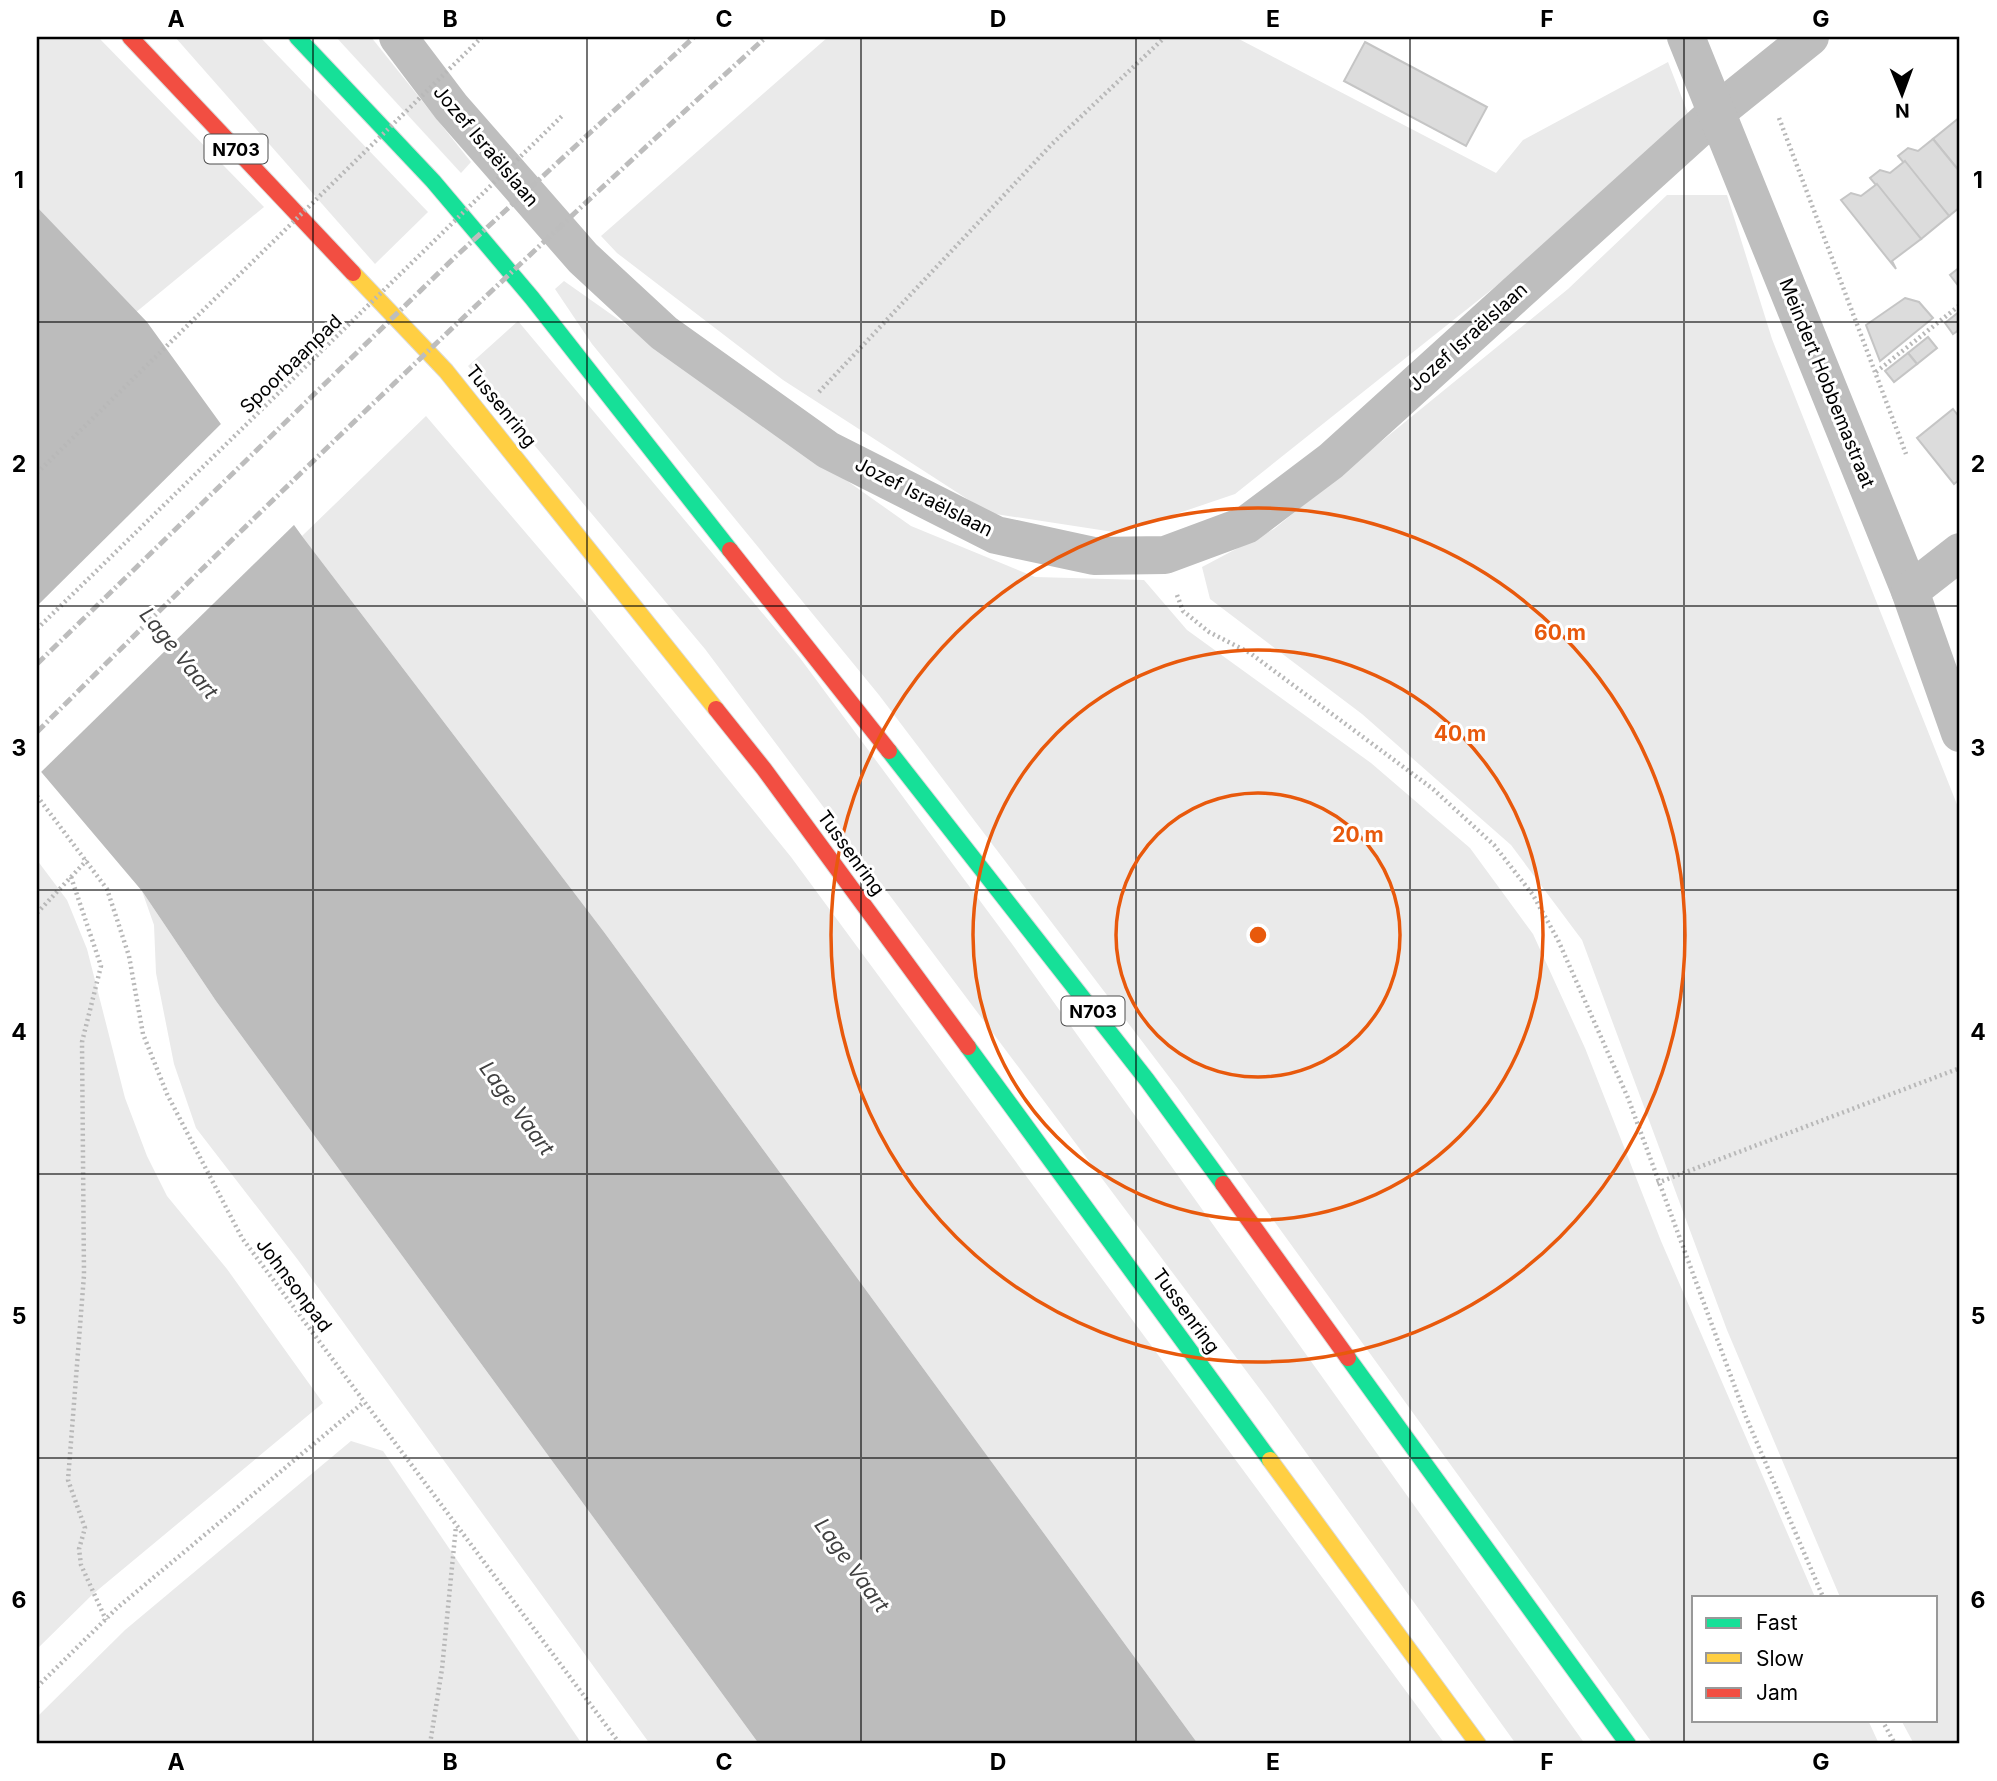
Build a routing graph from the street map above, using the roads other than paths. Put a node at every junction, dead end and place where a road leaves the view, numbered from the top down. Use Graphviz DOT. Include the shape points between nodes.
graph roads {
  1 [pos="130,37"];
  2 [pos="296,37"];
  3 [pos="398,37"];
  4 [pos="1686,37"];
  5 [pos="1810,37"];
  6 [pos="1718,111"];
  7 [pos="1960,552"];
  8 [pos="1910,591"];
  9 [pos="1960,733"];
  10 [pos="1478,1744"];
  11 [pos="1628,1744"];
  1 -- 10 [label="highway, Tussenring / N703" via="446,371 764,769"];
  2 -- 11 [label="highway, N703" via="433,181 532,298 1147,1080"];
  3 -- 6 [label="street, Jozef Israëlslaan" via="451,107 583,258 664,334 828,450 996,535 1094,556 1164,555 1246,525 1331,461"];
  4 -- 6 [label="street, Meindert Hobbemastraat"];
  5 -- 6 [label="street, Jozef Israëlslaan"];
  6 -- 8 [label="street, Meindert Hobbemastraat"];
  7 -- 8 [label="street"];
  8 -- 9 [label="street, Meindert Hobbemastraat"];
}
